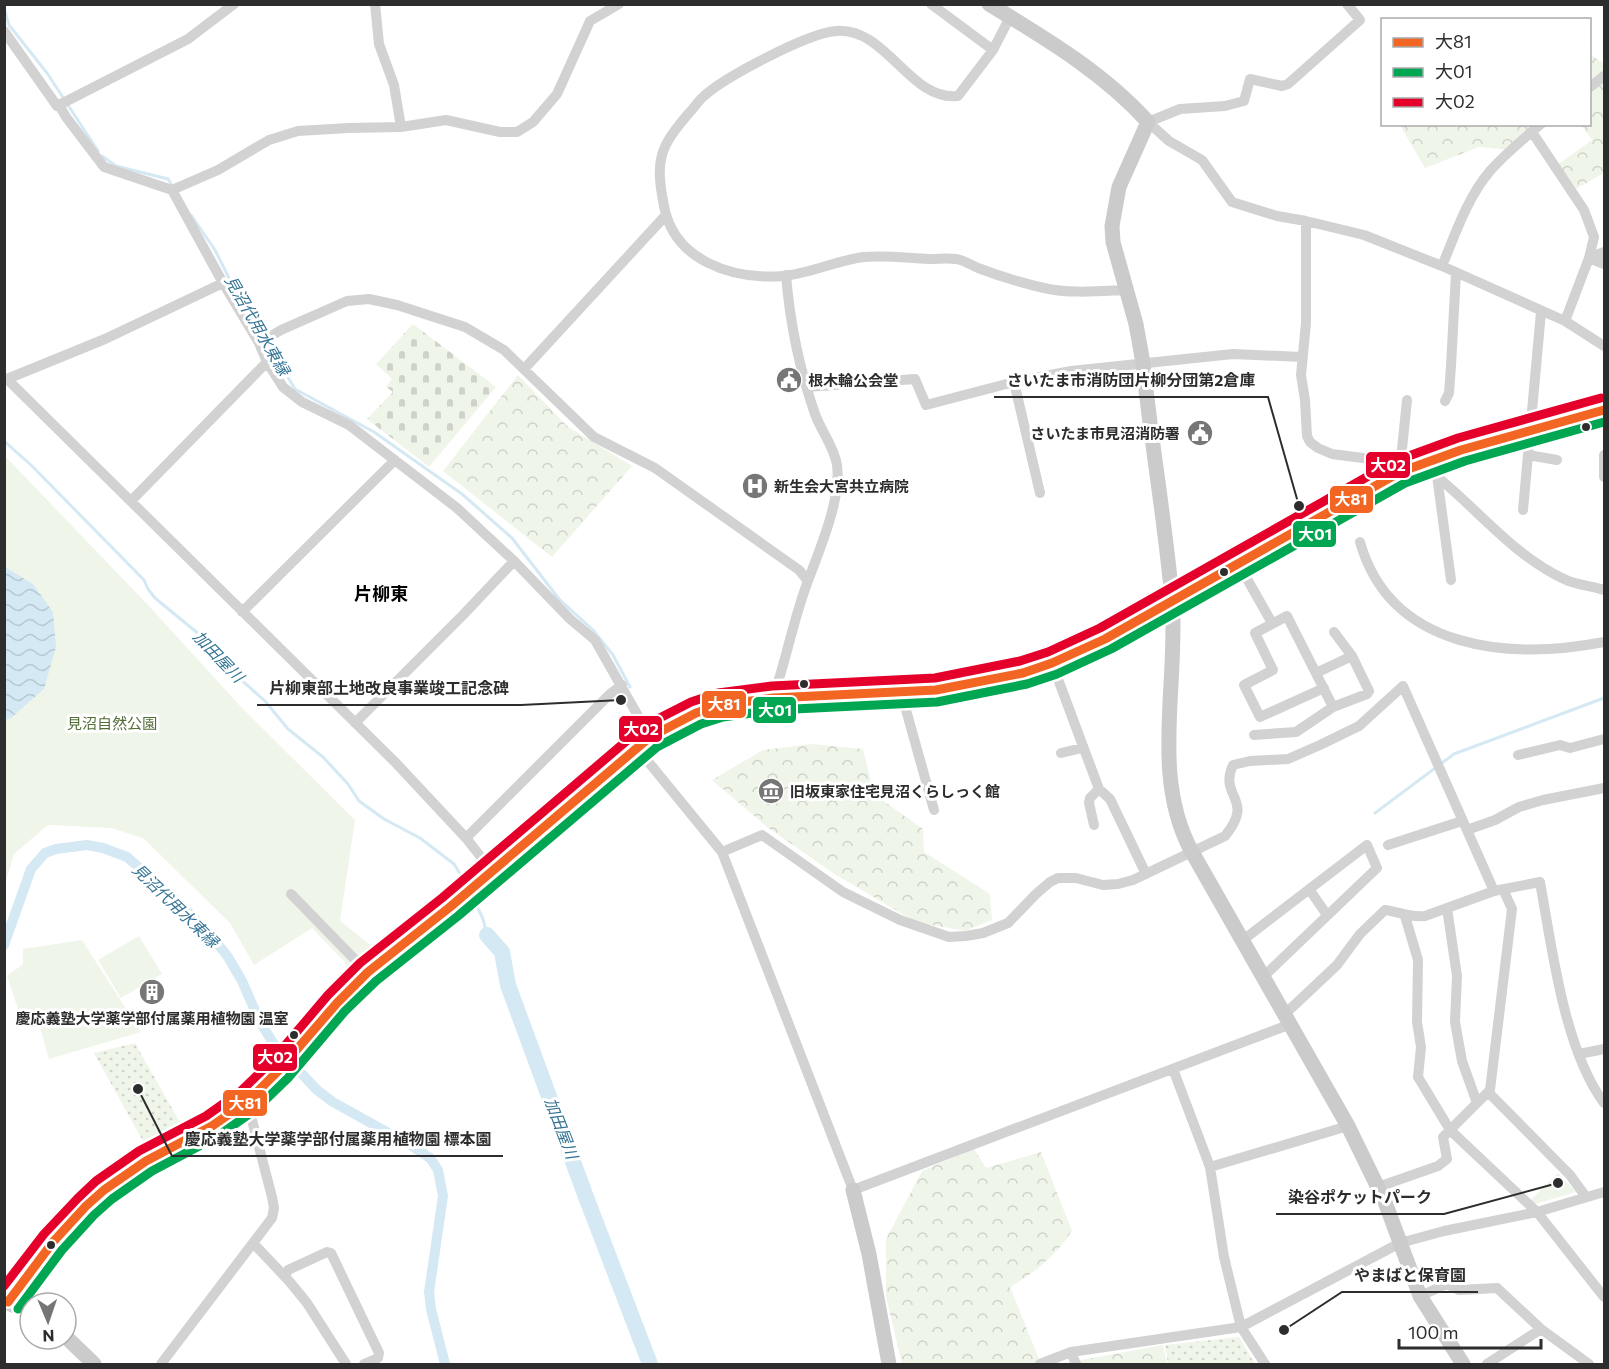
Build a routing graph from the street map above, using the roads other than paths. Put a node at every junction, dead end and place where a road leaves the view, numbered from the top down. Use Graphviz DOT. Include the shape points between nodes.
graph roads {
  1 [pos="234,4"];
  2 [pos="375,4"];
  3 [pos="620,4"];
  4 [pos="931,4"];
  5 [pos="1347,4"];
  6 [pos="993,6"];
  7 [pos="1010,17"];
  8 [pos="4,31"];
  9 [pos="993,50"];
  10 [pos="1605,76"];
  11 [pos="1591,86"];
  12 [pos="57,106"];
  13 [pos="1148,122"];
  14 [pos="1539,126"];
  15 [pos="401,127"];
  16 [pos="1532,132"];
  17 [pos="172,190"];
  18 [pos="666,215"];
  19 [pos="1306,221"];
  20 [pos="1605,252"];
  21 [pos="1588,258"];
  22 [pos="1605,264"];
  23 [pos="1442,266"];
  24 [pos="1456,273"];
  25 [pos="786,275"];
  26 [pos="223,283"];
  27 [pos="1127,290"];
  28 [pos="1542,312"];
  29 [pos="1565,321"];
  30 [pos="259,343"];
  31 [pos="1605,346"];
  32 [pos="1302,357"];
  33 [pos="267,362"];
  34 [pos="1143,363"];
  35 [pos="525,368"];
  36 [pos="1014,382"];
  37 [pos="807,387"];
  38 [pos="1407,400"];
  39 [pos="1445,401"];
  40 [pos="1605,410"];
  41 [pos="1530,431"];
  42 [pos="1528,455"];
  43 [pos="1605,455"];
  44 [pos="395,460"];
  45 [pos="1557,460"];
  46 [pos="1421,464"];
  47 [pos="1400,468"];
  48 [pos="1437,476"];
  49 [pos="1605,477"];
  50 [pos="1040,493"];
  51 [pos="131,501"];
  52 [pos="1523,510"];
  53 [pos="1360,542"];
  54 [pos="514,561"];
  55 [pos="1238,563"];
  56 [pos="1451,580"];
  57 [pos="808,581"];
  58 [pos="1605,590"];
  59 [pos="1172,602"];
  60 [pos="242,612"];
  61 [pos="1272,623"];
  62 [pos="1334,632"];
  63 [pos="1605,642"];
  64 [pos="1352,656"];
  65 [pos="1052,663"];
  66 [pos="1316,673"];
  67 [pos="622,685"];
  68 [pos="1324,688"];
  69 [pos="901,692"];
  70 [pos="773,698"];
  71 [pos="1334,706"];
  72 [pos="355,723"];
  73 [pos="1254,735"];
  74 [pos="650,737"];
  75 [pos="1605,739"];
  76 [pos="637,748"];
  77 [pos="1082,748"];
  78 [pos="1061,753"];
  79 [pos="1518,755"];
  80 [pos="1605,788"];
  81 [pos="1099,789"];
  82 [pos="934,810"];
  83 [pos="1094,825"];
  84 [pos="1464,825"];
  85 [pos="466,838"];
  86 [pos="1388,845"];
  87 [pos="722,852"];
  88 [pos="1192,852"];
  89 [pos="492,871"];
  90 [pos="1146,874"];
  91 [pos="1310,889"];
  92 [pos="1499,890"];
  93 [pos="291,894"];
  94 [pos="1447,908"];
  95 [pos="1327,915"];
  96 [pos="1405,916"];
  97 [pos="1243,940"];
  98 [pos="368,972"];
  99 [pos="1263,977"];
  100 [pos="1288,1019"];
  101 [pos="1605,1049"];
  102 [pos="1579,1054"];
  103 [pos="1173,1069"];
  104 [pos="1488,1092"];
  105 [pos="248,1101"];
  106 [pos="1605,1102"];
  107 [pos="1477,1103"];
  108 [pos="1348,1126"];
  109 [pos="1450,1130"];
  110 [pos="1210,1167"];
  111 [pos="1378,1187"];
  112 [pos="853,1190"];
  113 [pos="1605,1192"];
  114 [pos="1586,1197"];
  115 [pos="1537,1212"];
  116 [pos="1400,1243"];
  117 [pos="253,1244"];
  118 [pos="285,1276"];
  119 [pos="1420,1296"];
  120 [pos="1605,1297"];
  121 [pos="6,1302"];
  122 [pos="1241,1327"];
  123 [pos="1541,1329"];
  124 [pos="78,1349"];
  125 [pos="1071,1352"];
  126 [pos="94,1365"];
  127 [pos="161,1365"];
  128 [pos="346,1365"];
  129 [pos="364,1365"];
  130 [pos="890,1365"];
  131 [pos="1040,1365"];
  132 [pos="1076,1365"];
  133 [pos="1265,1365"];
  134 [pos="1463,1365"];
  135 [pos="1487,1365"];
  136 [pos="1589,1365"];
  1 -- 17 [label="street" via="188,39 59,105 104,167"];
  2 -- 15 [label="street" via="379,44 394,85"];
  3 -- 15 [label="street" via="590,21 557,93 533,122 517,132 446,120"];
  4 -- 9 [label="street"];
  5 -- 13 [label="street" via="1360,20 1288,84 1250,80 1244,101 1180,109"];
  6 -- 7 [label="main road"];
  7 -- 9 [label="street"];
  7 -- 13 [label="main road" via="1100,77"];
  8 -- 12 [label="street"];
  9 -- 18 [label="street" via="958,96 946,97 911,76 873,40 848,32 836,31 804,41 742,70 704,96 662,150 659,178"];
  10 -- 11 [label="street"];
  13 -- 19 [label="street" via="1169,141 1202,160 1232,202"];
  13 -- 27 [label="main road" via="1119,187 1112,216 1113,242"];
  14 -- 16 [label="street"];
  15 -- 17 [label="street" via="298,131 269,140 218,170"];
  16 -- 21 [label="street" via="1584,210 1594,237"];
  16 -- 23 [label="street" via="1489,173 1468,205"];
  17 -- 26 [label="street"];
  18 -- 25 [label="street" via="684,246 707,264 743,274"];
  18 -- 35 [label="street"];
  19 -- 23 [label="street" via="1364,235"];
  19 -- 32 [label="street"];
  20 -- 21 [label="street"];
  21 -- 22 [label="street"];
  21 -- 29 [label="street"];
  23 -- 24 [label="street"];
  24 -- 28 [label="street"];
  24 -- 39 [label="street" via="1449,393"];
  25 -- 27 [label="street" via="891,255 959,259 1046,288"];
  25 -- 37 [label="street" via="793,335"];
  26 -- 30 [label="street"];
  26 -- 51 [label="street" via="105,339 7,379"];
  27 -- 34 [label="main road"];
  28 -- 29 [label="street"];
  28 -- 41 [label="street"];
  29 -- 31 [label="street"];
  30 -- 33 [label="street"];
  30 -- 35 [label="street" via="347,301 369,299 465,327 504,350"];
  32 -- 34 [label="street" via="1233,354"];
  32 -- 47 [label="street" via="1301,382 1310,442 1332,454"];
  33 -- 44 [label="street" via="283,387 302,402 349,425"];
  33 -- 51 [label="street"];
  34 -- 36 [label="street"];
  34 -- 59 [label="main road"];
  35 -- 57 [label="street" via="594,437 673,480 799,570"];
  36 -- 37 [label="street" via="926,405 915,379"];
  36 -- 50 [label="street"];
  37 -- 57 [label="street" via="837,471 828,524"];
  38 -- 47 [label="street"];
  40 -- 41 [label="main road"];
  41 -- 42 [label="street"];
  41 -- 46 [label="main road"];
  42 -- 45 [label="street"];
  42 -- 52 [label="street"];
  43 -- 49 [label="street"];
  44 -- 54 [label="street" via="457,508"];
  44 -- 60 [label="street"];
  46 -- 47 [label="main road"];
  46 -- 48 [label="street"];
  47 -- 55 [label="main road"];
  48 -- 56 [label="street"];
  48 -- 58 [label="street" via="1497,533 1530,558 1565,580"];
  51 -- 60 [label="street"];
  53 -- 63 [label="street" via="1370,570 1391,598 1449,638 1494,647 1532,648"];
  54 -- 67 [label="street" via="595,640"];
  54 -- 72 [label="street"];
  55 -- 59 [label="main road"];
  55 -- 61 [label="street"];
  57 -- 70 [label="street"];
  59 -- 65 [label="main road"];
  59 -- 88 [label="main road" via="1171,785 1177,817"];
  60 -- 72 [label="street"];
  61 -- 66 [label="street" via="1287,616"];
  61 -- 68 [label="street" via="1255,633 1273,670 1244,685 1260,717"];
  62 -- 64 [label="street"];
  64 -- 66 [label="street"];
  64 -- 71 [label="street" via="1370,691"];
  65 -- 69 [label="main road" via="993,681"];
  65 -- 77 [label="street"];
  66 -- 68 [label="street"];
  67 -- 74 [label="street"];
  67 -- 85 [label="street"];
  68 -- 71 [label="street"];
  69 -- 70 [label="main road"];
  69 -- 82 [label="street"];
  70 -- 74 [label="main road" via="720,705"];
  71 -- 73 [label="street" via="1296,732"];
  72 -- 85 [label="street"];
  74 -- 76 [label="main road"];
  75 -- 79 [label="street"];
  76 -- 87 [label="street"];
  76 -- 89 [label="main road"];
  77 -- 78 [label="street"];
  77 -- 81 [label="street"];
  80 -- 84 [label="street" via="1543,800 1495,820"];
  81 -- 83 [label="street" via="1090,798"];
  81 -- 90 [label="street" via="1110,799"];
  84 -- 86 [label="street"];
  84 -- 88 [label="street" via="1403,686 1359,726 1320,746 1288,759 1233,765 1228,775 1239,809 1235,823 1225,836"];
  84 -- 92 [label="street"];
  85 -- 89 [label="street"];
  87 -- 90 [label="street" via="762,835 843,892 900,920 949,937 983,933 1008,923 1058,878 1111,884"];
  87 -- 112 [label="street"];
  88 -- 90 [label="street"];
  88 -- 97 [label="main road"];
  89 -- 98 [label="main road"];
  91 -- 95 [label="street"];
  91 -- 95 [label="street" via="1366,845 1377,868"];
  91 -- 97 [label="street"];
  92 -- 94 [label="street"];
  92 -- 102 [label="street" via="1540,882 1560,988"];
  92 -- 104 [label="street" via="1512,909"];
  93 -- 98 [label="street"];
  94 -- 96 [label="street" via="1425,916"];
  94 -- 107 [label="street" via="1457,976 1455,1022 1462,1061"];
  95 -- 99 [label="street"];
  96 -- 100 [label="street" via="1385,910"];
  96 -- 109 [label="street" via="1418,960 1418,1077"];
  97 -- 99 [label="main road"];
  98 -- 105 [label="main road"];
  99 -- 100 [label="main road"];
  100 -- 103 [label="street"];
  100 -- 108 [label="main road"];
  101 -- 102 [label="street"];
  102 -- 106 [label="street" via="1594,1088"];
  103 -- 110 [label="street"];
  103 -- 112 [label="street"];
  104 -- 107 [label="street"];
  104 -- 114 [label="street" via="1570,1175"];
  105 -- 117 [label="street" via="274,1208 272,1218"];
  105 -- 121 [label="main road" via="98,1194 47,1248"];
  107 -- 109 [label="street"];
  108 -- 110 [label="street"];
  108 -- 111 [label="main road"];
  109 -- 111 [label="street" via="1443,1137 1447,1159 1438,1166"];
  109 -- 115 [label="street"];
  110 -- 122 [label="street" via="1224,1257"];
  111 -- 116 [label="main road"];
  112 -- 130 [label="main road"];
  113 -- 114 [label="street"];
  114 -- 115 [label="street"];
  115 -- 116 [label="street"];
  115 -- 120 [label="street"];
  116 -- 119 [label="main road"];
  116 -- 122 [label="street"];
  117 -- 118 [label="street"];
  117 -- 127 [label="street"];
  118 -- 128 [label="street"];
  118 -- 129 [label="street" via="288,1270 331,1253 379,1353 378,1358"];
  119 -- 123 [label="street" via="1447,1284 1459,1290 1497,1288"];
  119 -- 134 [label="main road"];
  122 -- 125 [label="street"];
  122 -- 133 [label="street"];
  123 -- 135 [label="street"];
  123 -- 136 [label="street"];
  124 -- 126 [label="main road"];
  125 -- 131 [label="street"];
  125 -- 132 [label="street"];
}
